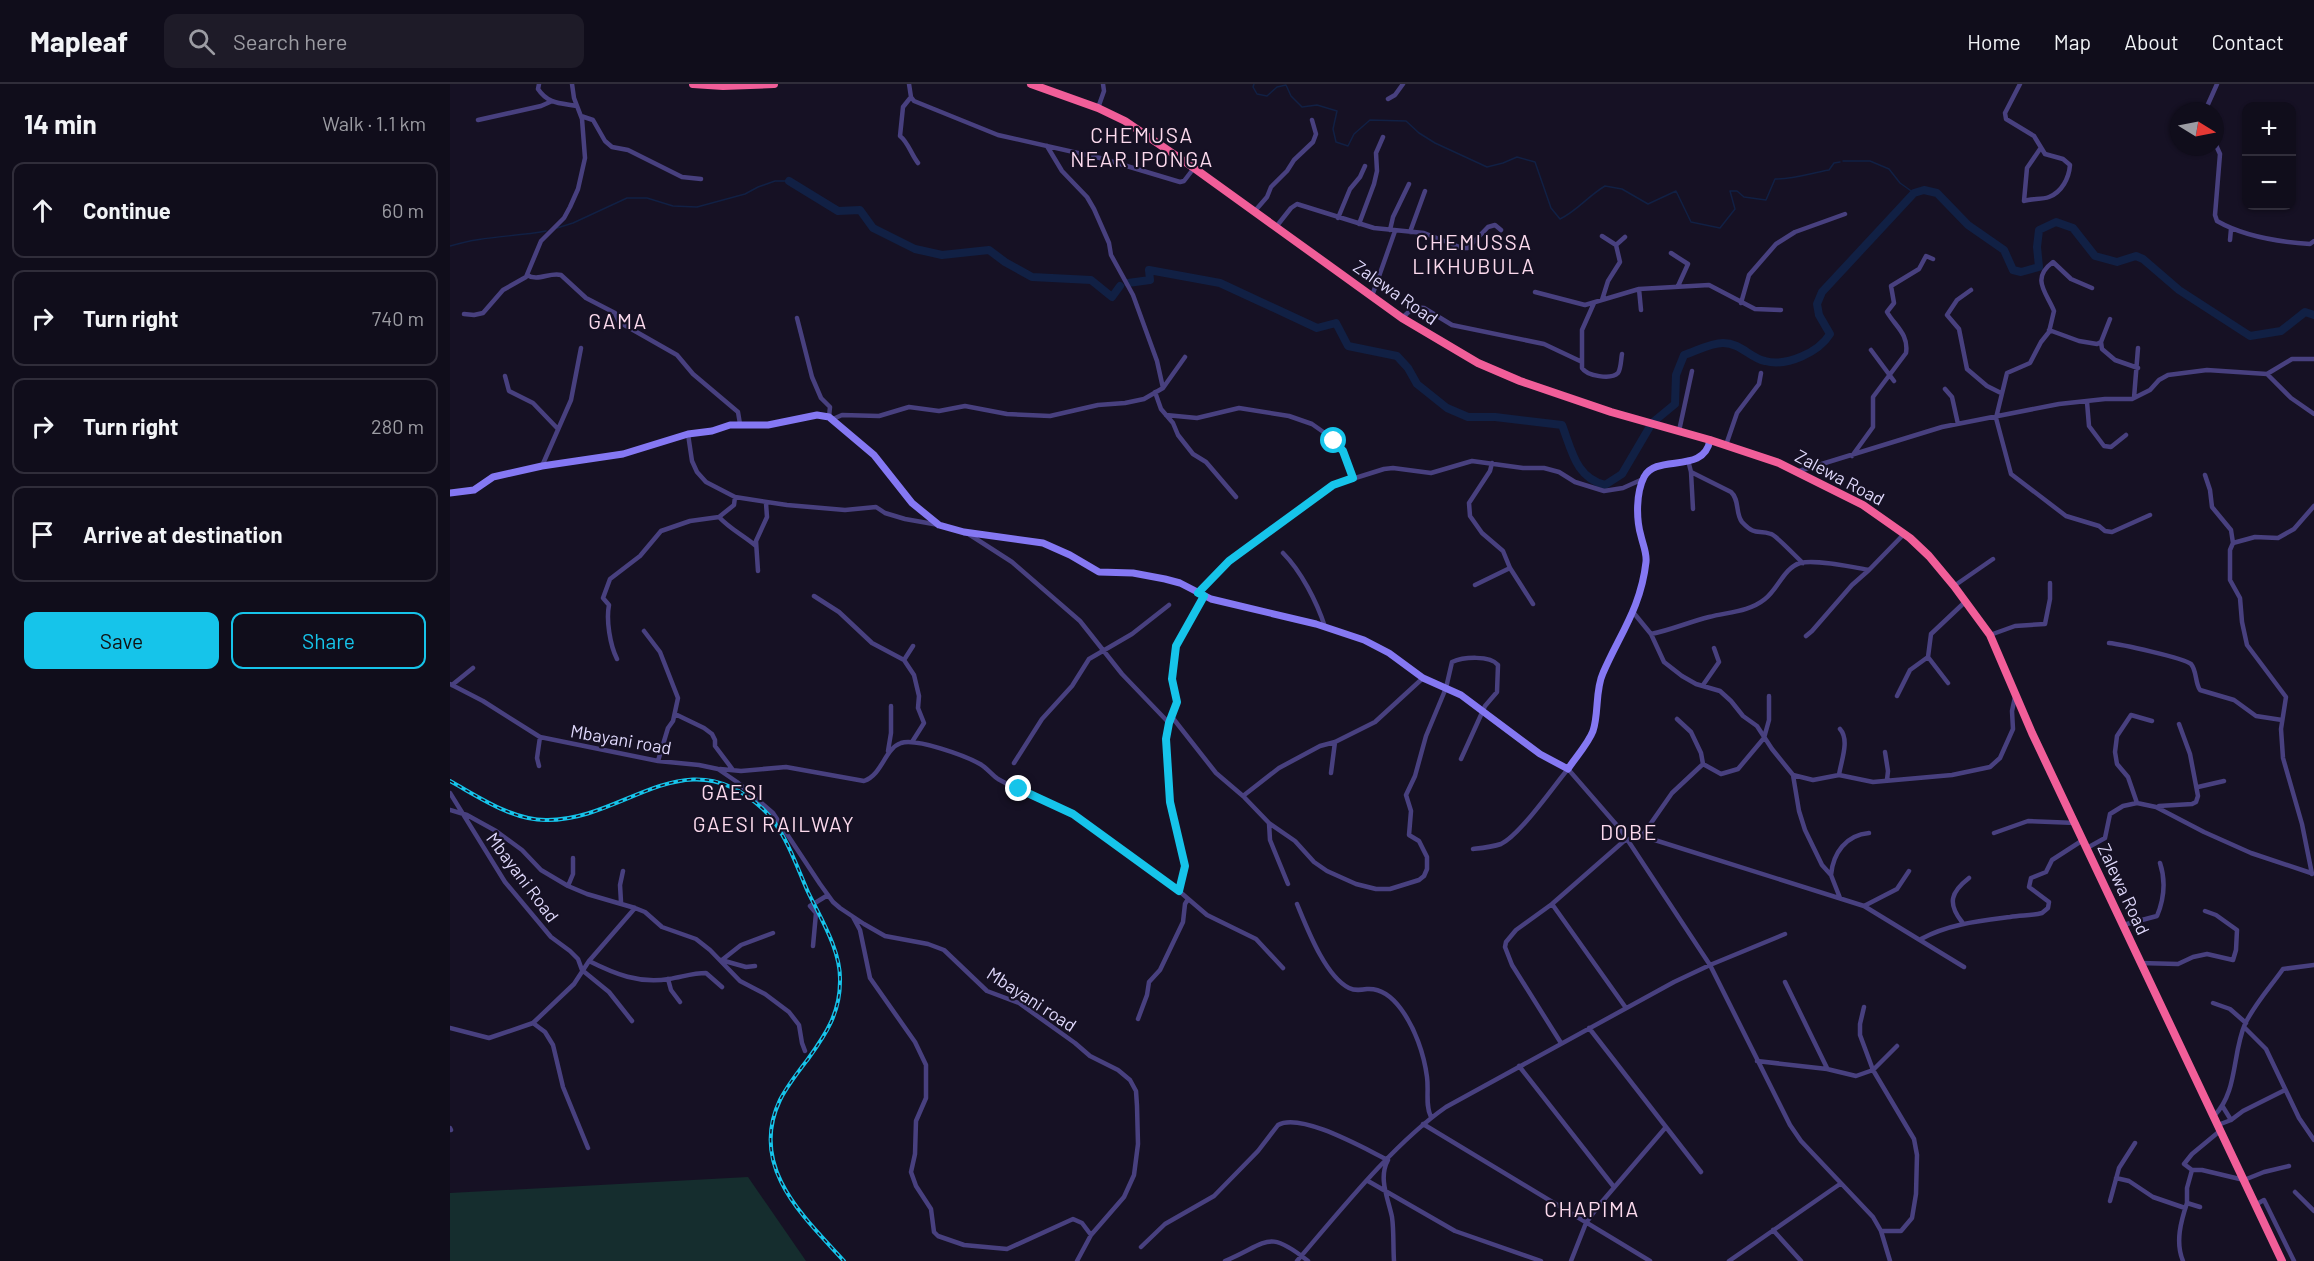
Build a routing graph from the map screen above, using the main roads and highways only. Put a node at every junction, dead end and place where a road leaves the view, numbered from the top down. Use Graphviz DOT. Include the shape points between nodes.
graph roads {
  1 [pos="693,84"];
  2 [pos="774,84"];
  3 [pos="1031,84"];
  4 [pos="2282,1261"];
  1 -- 2 [label="highway"];
  3 -- 4 [label="highway, Zalewa Road" via="1125,121 1402,318 1478,363 1611,412 1799,471 1863,505 1929,556 1990,635"];
}
